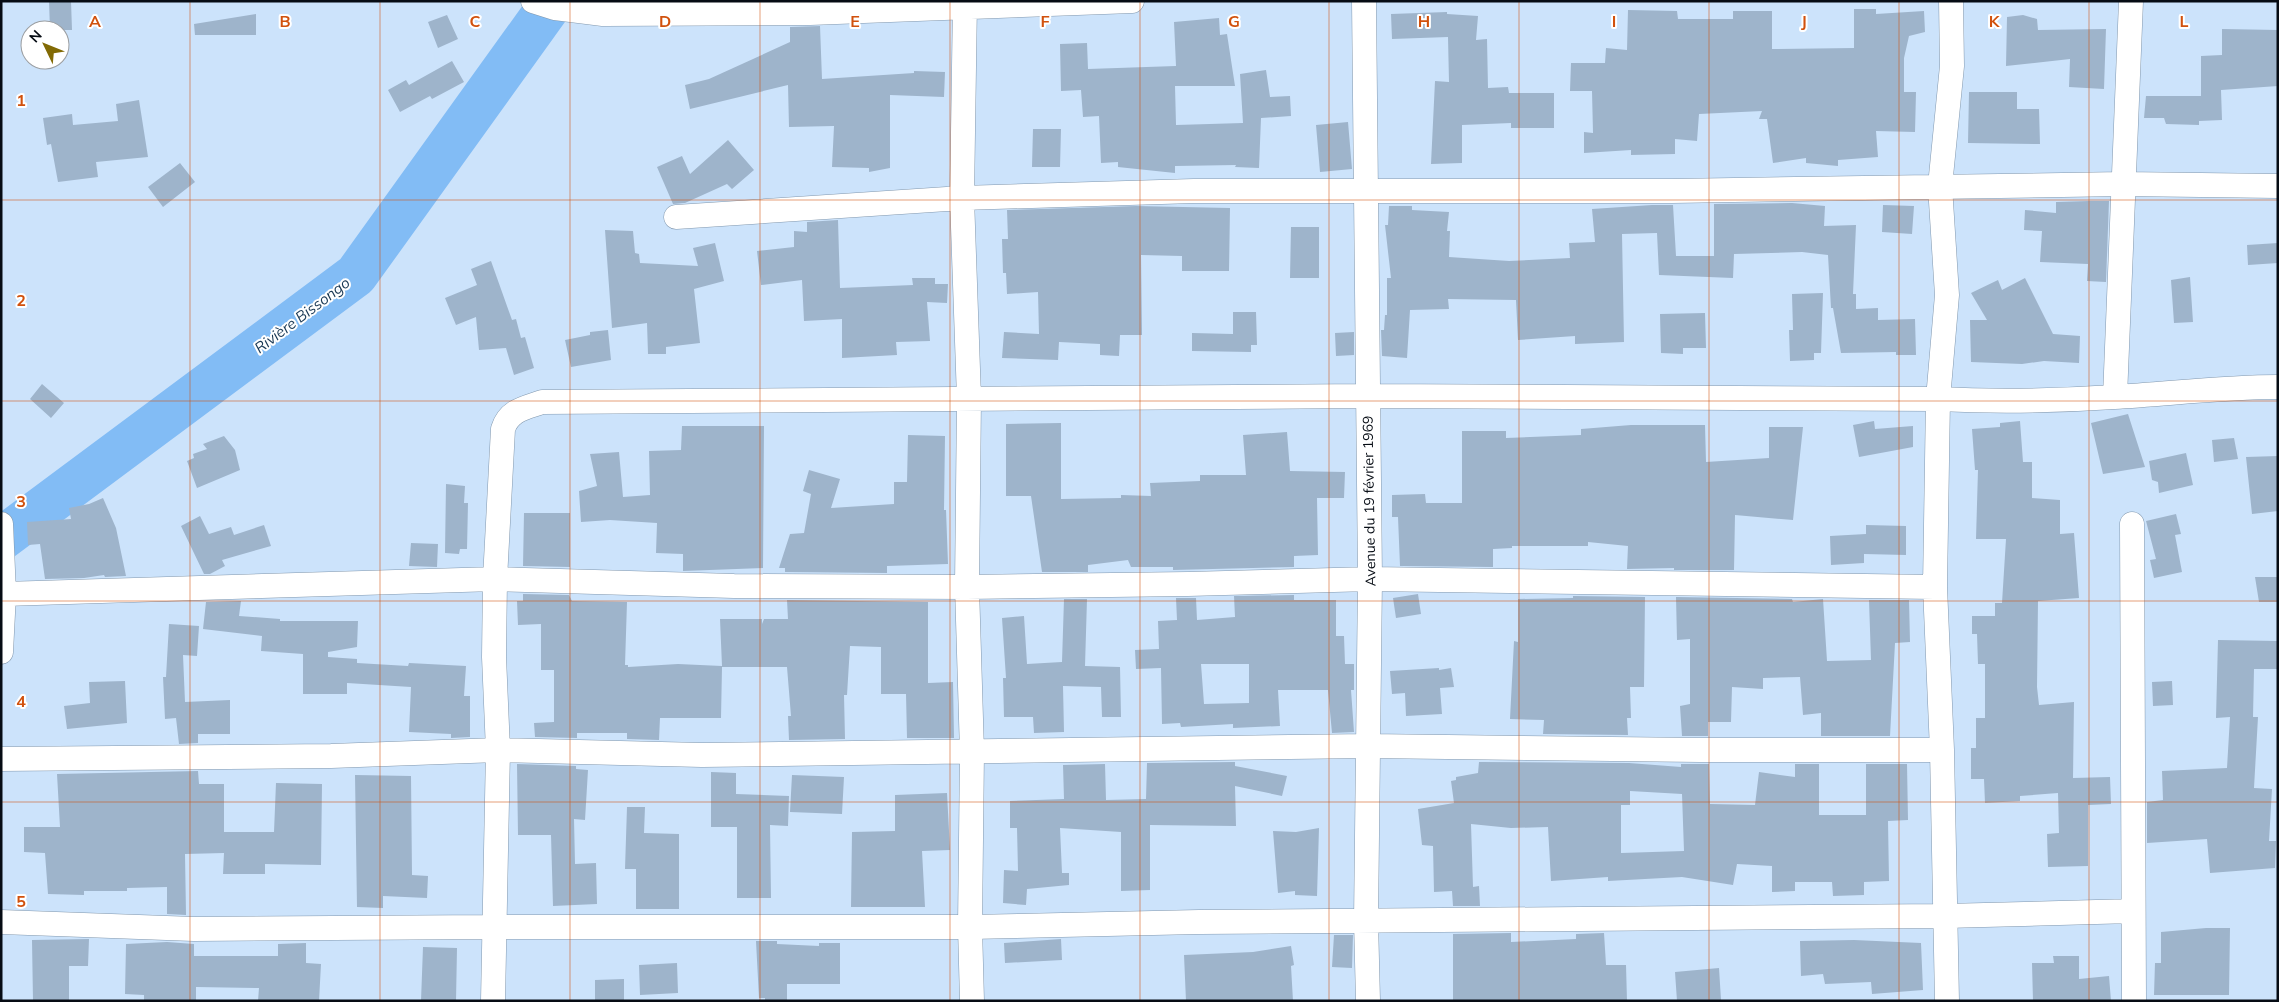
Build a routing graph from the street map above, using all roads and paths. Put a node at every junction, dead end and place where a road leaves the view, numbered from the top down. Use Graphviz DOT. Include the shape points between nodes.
graph roads {
  1 [pos="534,1"];
  2 [pos="1132,1"];
  3 [pos="1364,1"];
  4 [pos="1951,1"];
  5 [pos="2131,1"];
  6 [pos="965,5"];
  7 [pos="2123,184"];
  8 [pos="1940,186"];
  9 [pos="2278,186"];
  10 [pos="1367,190"];
  11 [pos="962,198"];
  12 [pos="676,218"];
  13 [pos="2278,387"];
  14 [pos="1368,396"];
  15 [pos="2115,397"];
  16 [pos="969,398"];
  17 [pos="1938,399"];
  18 [pos="1,524"];
  19 [pos="2132,524"];
  20 [pos="495,579"];
  21 [pos="1370,579"];
  22 [pos="968,587"];
  23 [pos="1935,587"];
  24 [pos="4,594"];
  25 [pos="1,652"];
  26 [pos="1368,746"];
  27 [pos="498,750"];
  28 [pos="1942,750"];
  29 [pos="972,752"];
  30 [pos="1,759"];
  31 [pos="2133,911"];
  32 [pos="1945,916"];
  33 [pos="1366,921"];
  34 [pos="1,922"];
  35 [pos="493,927"];
  36 [pos="970,927"];
  37 [pos="493,1001"];
  38 [pos="972,1001"];
  39 [pos="1368,1001"];
  40 [pos="1946,1001"];
  41 [pos="2134,1001"];
  1 -- 6 [label="street" via="554,8 603,14 810,13"];
  2 -- 6 [label="street"];
  3 -- 10 [label="street, Avenue du 19 février 1969"];
  4 -- 8 [label="street" via="1952,66"];
  5 -- 7 [label="street"];
  6 -- 11 [label="street"];
  7 -- 8 [label="street"];
  7 -- 9 [label="street"];
  7 -- 15 [label="street"];
  8 -- 10 [label="street" via="1672,191"];
  8 -- 17 [label="street" via="1946,295"];
  10 -- 11 [label="street"];
  10 -- 14 [label="street, Avenue du 19 février 1969"];
  11 -- 12 [label="street"];
  11 -- 16 [label="street"];
  13 -- 15 [label="street"];
  14 -- 16 [label="street"];
  14 -- 17 [label="street"];
  14 -- 21 [label="street, Avenue du 19 février 1969"];
  15 -- 17 [label="street" via="2006,402"];
  16 -- 20 [label="street" via="542,402 517,410 507,418 504,429"];
  16 -- 22 [label="street"];
  17 -- 23 [label="street"];
  18 -- 24 [label="street"];
  19 -- 31 [label="street"];
  20 -- 22 [label="street" via="734,586"];
  20 -- 24 [label="street"];
  20 -- 27 [label="street"];
  21 -- 22 [label="street"];
  21 -- 23 [label="street"];
  21 -- 26 [label="street, Avenue du 19 février 1969"];
  22 -- 29 [label="street"];
  23 -- 28 [label="street"];
  24 -- 25 [label="street"];
  26 -- 28 [label="street"];
  26 -- 29 [label="street"];
  26 -- 33 [label="street, Avenue du 19 février 1969"];
  27 -- 29 [label="street" via="702,755"];
  27 -- 30 [label="street" via="331,756"];
  27 -- 35 [label="street"];
  28 -- 32 [label="street"];
  29 -- 36 [label="street"];
  31 -- 32 [label="street"];
  31 -- 41 [label="street"];
  32 -- 33 [label="street"];
  32 -- 40 [label="street"];
  33 -- 36 [label="street"];
  33 -- 39 [label="street, Avenue du 19 février 1969"];
  34 -- 35 [label="street" via="194,929"];
  35 -- 36 [label="street"];
  35 -- 37 [label="street"];
  36 -- 38 [label="street"];
}
